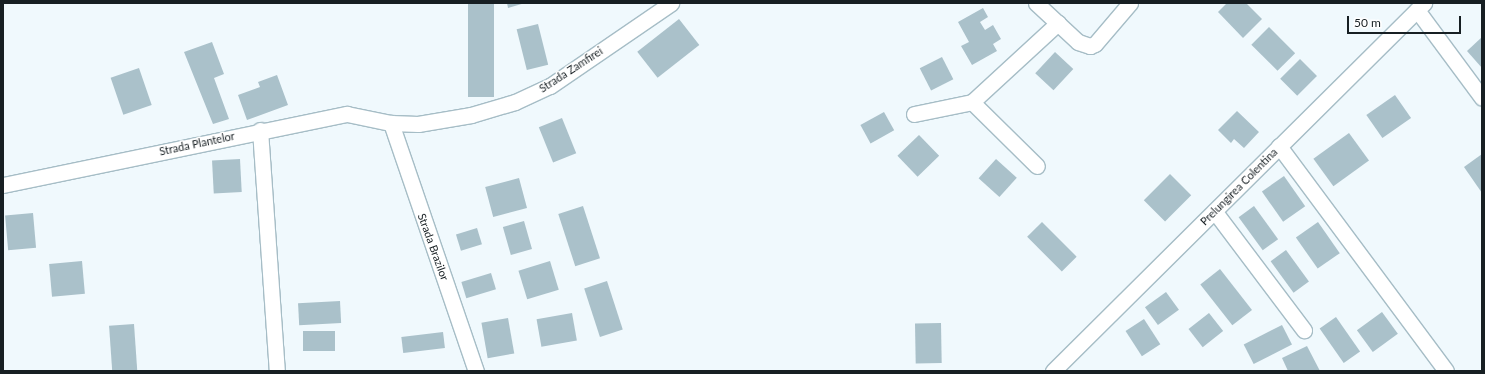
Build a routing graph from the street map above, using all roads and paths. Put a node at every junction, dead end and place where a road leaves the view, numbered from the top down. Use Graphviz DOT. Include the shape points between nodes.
graph roads {
  1 [pos="671,3"];
  2 [pos="1036,3"];
  3 [pos="1130,3"];
  4 [pos="1420,6"];
  5 [pos="1058,23"];
  6 [pos="1482,98"];
  7 [pos="972,102"];
  8 [pos="914,114"];
  9 [pos="391,123"];
  10 [pos="260,130"];
  11 [pos="1279,146"];
  12 [pos="1037,166"];
  13 [pos="3,185"];
  14 [pos="1215,212"];
  15 [pos="1304,330"];
  16 [pos="278,371"];
  17 [pos="476,371"];
  18 [pos="1053,371"];
  19 [pos="1446,371"];
  1 -- 9 [label="street, Strada Zamfirei" via="550,86 515,102 431,124"];
  2 -- 5 [label="street"];
  3 -- 5 [label="street" via="1095,44 1078,42"];
  4 -- 6 [label="street"];
  4 -- 11 [label="street, Prelungirea Colentina"];
  5 -- 7 [label="street"];
  7 -- 8 [label="street"];
  7 -- 12 [label="street"];
  9 -- 10 [label="street, Strada Plantelor" via="347,114"];
  9 -- 17 [label="street, Strada Brazilor"];
  10 -- 13 [label="street, Strada Plantelor"];
  10 -- 16 [label="street"];
  11 -- 14 [label="street, Prelungirea Colentina"];
  11 -- 19 [label="street"];
  14 -- 15 [label="street"];
  14 -- 18 [label="street, Prelungirea Colentina"];
}
